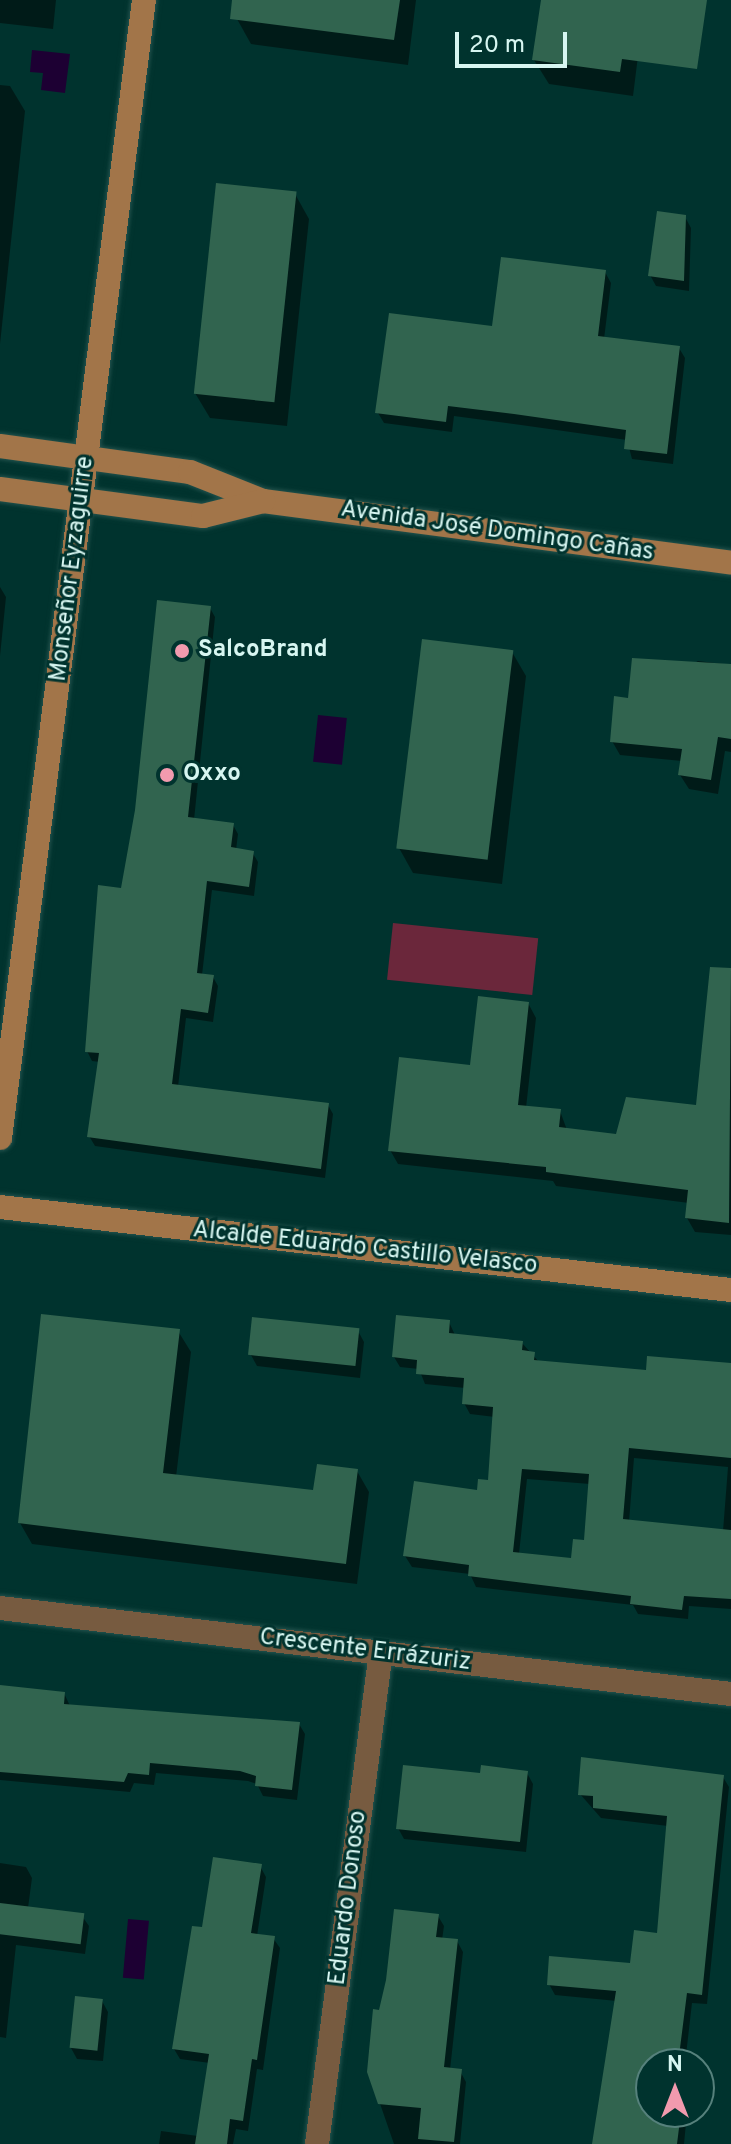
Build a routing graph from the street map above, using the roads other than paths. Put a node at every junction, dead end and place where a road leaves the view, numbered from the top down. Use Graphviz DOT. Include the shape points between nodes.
graph roads {
  1 [pos="144,0"];
  2 [pos="0,446"];
  3 [pos="87,458"];
  4 [pos="0,489"];
  5 [pos="81,501"];
  6 [pos="263,501"];
  7 [pos="731,556"];
  8 [pos="731,563"];
  9 [pos="0,1138"];
  10 [pos="0,1207"];
  11 [pos="731,1290"];
  12 [pos="0,1608"];
  13 [pos="381,1653"];
  14 [pos="731,1694"];
  15 [pos="317,2144"];
  1 -- 3 [label="street, Monseñor Eyzaguirre"];
  2 -- 3 [label="street, Avenida José Domingo Cañas"];
  3 -- 5 [label="street, Monseñor Eyzaguirre"];
  3 -- 6 [label="street, Avenida José Domingo Cañas" via="190,472"];
  4 -- 5 [label="street, Avenida José Domingo Cañas"];
  5 -- 6 [label="street, Avenida José Domingo Cañas" via="203,516"];
  5 -- 9 [label="street, Monseñor Eyzaguirre"];
  6 -- 8 [label="street, Avenida José Domingo Cañas"];
  7 -- 8 [label="street"];
  10 -- 11 [label="street, Alcalde Eduardo Castillo Velasco"];
  12 -- 13 [label="street, Crescente Errázuriz"];
  13 -- 14 [label="street, Crescente Errázuriz"];
  13 -- 15 [label="street, Eduardo Donoso"];
}
